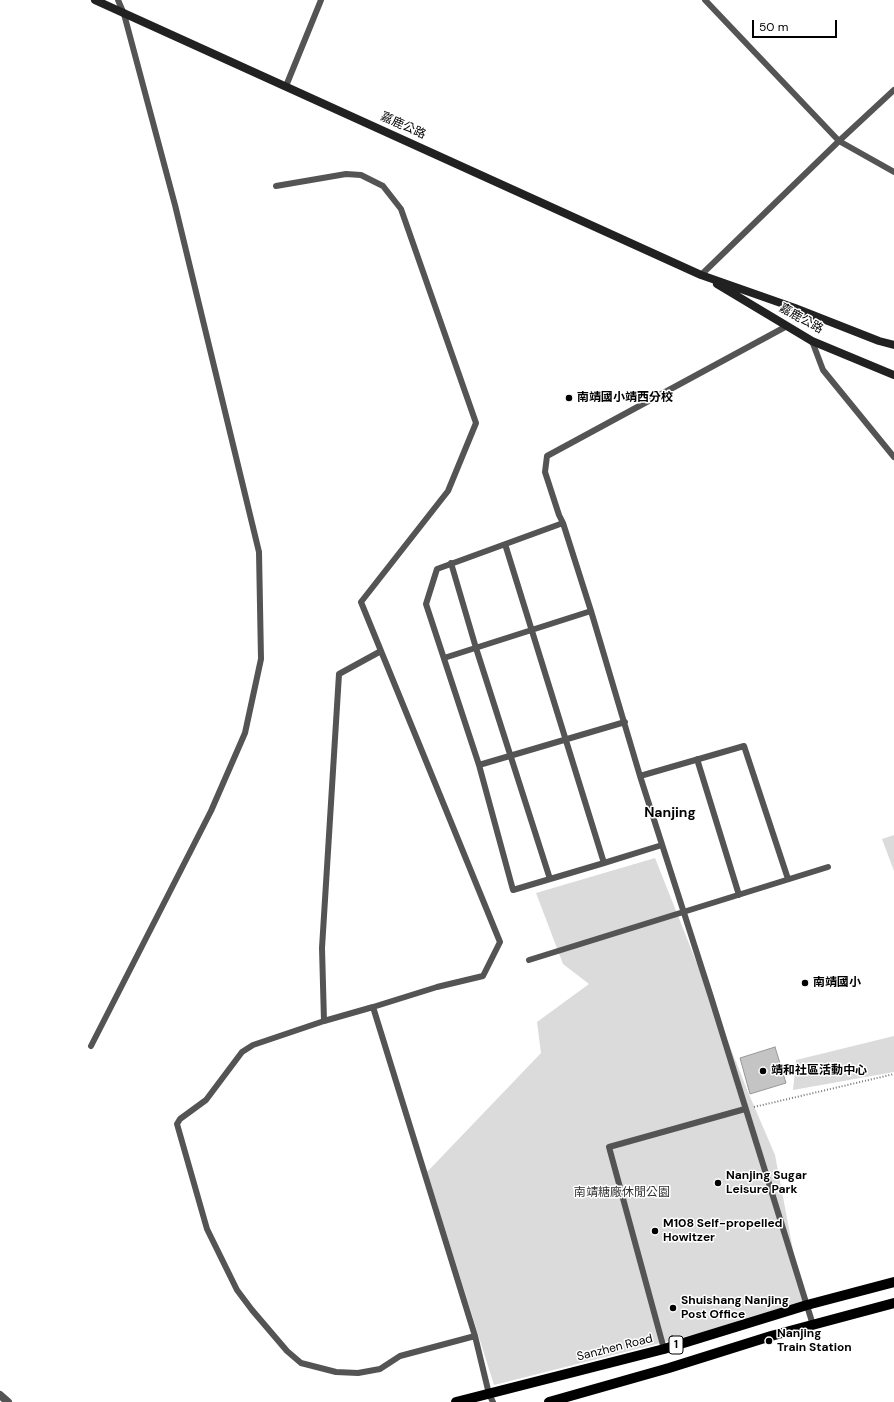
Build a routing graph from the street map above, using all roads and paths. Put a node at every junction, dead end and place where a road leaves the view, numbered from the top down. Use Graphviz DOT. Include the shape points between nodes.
graph roads {
  1 [pos="95,0"];
  2 [pos="118,0"];
  3 [pos="321,0"];
  4 [pos="705,0"];
  5 [pos="124,14"];
  6 [pos="286,86"];
  7 [pos="894,90"];
  8 [pos="839,141"];
  9 [pos="894,172"];
  10 [pos="276,186"];
  11 [pos="701,275"];
  12 [pos="787,326"];
  13 [pos="812,340"];
  14 [pos="894,346"];
  15 [pos="894,374"];
  16 [pos="894,457"];
  17 [pos="563,522"];
  18 [pos="505,544"];
  19 [pos="451,563"];
  20 [pos="591,611"];
  21 [pos="533,630"];
  22 [pos="476,648"];
  23 [pos="381,651"];
  24 [pos="444,658"];
  25 [pos="624,722"];
  26 [pos="566,740"];
  27 [pos="511,756"];
  28 [pos="697,759"];
  29 [pos="479,765"];
  30 [pos="640,776"];
  31 [pos="662,845"];
  32 [pos="604,864"];
  33 [pos="828,867"];
  34 [pos="550,879"];
  35 [pos="788,880"];
  36 [pos="739,895"];
  37 [pos="684,913"];
  38 [pos="529,960"];
  39 [pos="373,1007"];
  40 [pos="324,1021"];
  41 [pos="91,1046"];
  42 [pos="894,1074"];
  43 [pos="745,1109"];
  44 [pos="894,1282"];
  45 [pos="894,1303"];
  46 [pos="807,1305"];
  47 [pos="813,1325"];
  48 [pos="475,1336"];
  49 [pos="664,1349"];
  50 [pos="0,1395"];
  51 [pos="491,1398"];
  52 [pos="8,1402"];
  53 [pos="456,1402"];
  54 [pos="549,1402"];
  1 -- 5 [label="main road, 嘉鹿公路"];
  2 -- 5 [label="lane"];
  3 -- 6 [label="lane"];
  4 -- 8 [label="lane"];
  5 -- 6 [label="main road, 嘉鹿公路"];
  5 -- 41 [label="lane" via="175,205 259,552 261,659 245,733 211,811"];
  6 -- 11 [label="main road, 嘉鹿公路"];
  7 -- 8 [label="lane"];
  8 -- 9 [label="lane"];
  8 -- 11 [label="lane"];
  10 -- 23 [label="lane" via="346,174 361,175 383,186 401,209 476,423 448,491 361,602"];
  11 -- 12 [label="main road, 嘉鹿公路"];
  11 -- 14 [label="main road, 嘉鹿公路"];
  12 -- 13 [label="main road, 嘉鹿公路"];
  12 -- 17 [label="lane" via="547,456 545,472"];
  13 -- 15 [label="main road, 嘉鹿公路"];
  13 -- 16 [label="lane" via="823,370"];
  17 -- 18 [label="lane"];
  17 -- 20 [label="lane"];
  18 -- 19 [label="lane"];
  18 -- 21 [label="lane"];
  19 -- 22 [label="lane"];
  19 -- 24 [label="lane" via="437,568 426,604"];
  20 -- 21 [label="lane"];
  20 -- 25 [label="lane"];
  21 -- 22 [label="lane"];
  21 -- 26 [label="lane"];
  22 -- 24 [label="lane"];
  22 -- 27 [label="lane"];
  23 -- 39 [label="lane" via="500,942 483,976 437,986"];
  23 -- 40 [label="lane" via="339,674 322,948"];
  24 -- 29 [label="lane"];
  25 -- 26 [label="lane"];
  25 -- 30 [label="lane"];
  26 -- 27 [label="lane"];
  26 -- 32 [label="lane"];
  27 -- 29 [label="lane"];
  27 -- 34 [label="lane"];
  28 -- 30 [label="lane"];
  28 -- 35 [label="lane" via="744,746"];
  28 -- 36 [label="lane"];
  29 -- 34 [label="lane" via="513,890"];
  30 -- 31 [label="lane"];
  31 -- 32 [label="lane"];
  31 -- 37 [label="lane"];
  32 -- 34 [label="lane"];
  33 -- 35 [label="lane"];
  35 -- 36 [label="lane"];
  36 -- 37 [label="lane"];
  37 -- 38 [label="lane"];
  37 -- 43 [label="lane"];
  39 -- 40 [label="lane"];
  39 -- 48 [label="lane"];
  40 -- 48 [label="lane" via="253,1045 242,1052 206,1100 177,1124 207,1229 237,1290 287,1351 301,1363 336,1372 358,1373 380,1369 400,1356"];
  42 -- 43 [label="path"];
  43 -- 46 [label="lane"];
  43 -- 49 [label="lane" via="609,1147"];
  44 -- 46 [label="main road, Sanzhen Road / 1"];
  45 -- 47 [label="main road, 1"];
  46 -- 47 [label="lane"];
  46 -- 49 [label="main road, Sanzhen Road / 1"];
  47 -- 54 [label="main road, 1"];
  48 -- 51 [label="lane"];
  49 -- 51 [label="main road, Sanzhen Road / 1"];
  50 -- 52 [label="street"];
  51 -- 53 [label="main road, Sanzhen Road / 1"];
}
